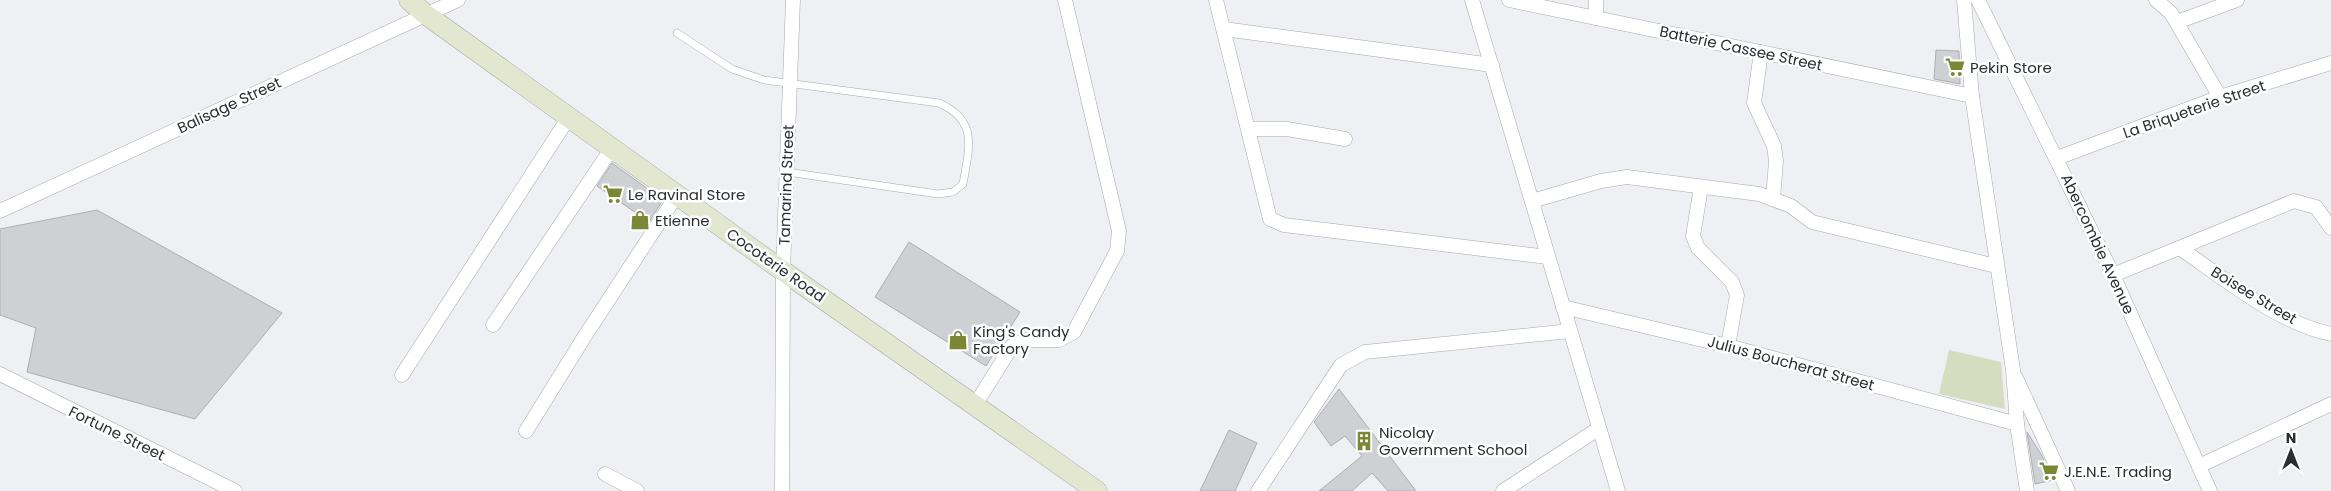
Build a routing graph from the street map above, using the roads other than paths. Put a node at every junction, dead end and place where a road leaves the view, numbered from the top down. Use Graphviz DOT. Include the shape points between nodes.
graph roads {
  1 [pos="409,0"];
  2 [pos="458,0"];
  3 [pos="793,0"];
  4 [pos="1065,0"];
  5 [pos="1216,0"];
  6 [pos="1472,0"];
  7 [pos="1509,0"];
  8 [pos="1596,0"];
  9 [pos="1964,0"];
  10 [pos="1978,0"];
  11 [pos="2156,0"];
  12 [pos="2237,0"];
  13 [pos="425,14"];
  14 [pos="1596,18"];
  15 [pos="2177,22"];
  16 [pos="1224,29"];
  17 [pos="677,33"];
  18 [pos="1761,52"];
  19 [pos="2331,63"];
  20 [pos="1492,65"];
  21 [pos="790,83"];
  22 [pos="1972,96"];
  23 [pos="2220,98"];
  24 [pos="569,117"];
  25 [pos="1249,129"];
  26 [pos="1345,139"];
  27 [pos="612,148"];
  28 [pos="2057,158"];
  29 [pos="787,172"];
  30 [pos="1702,186"];
  31 [pos="677,195"];
  32 [pos="1773,199"];
  33 [pos="1532,200"];
  34 [pos="0,211"];
  35 [pos="2331,228"];
  36 [pos="2181,249"];
  37 [pos="1548,257"];
  38 [pos="1996,266"];
  39 [pos="783,271"];
  40 [pos="2113,275"];
  41 [pos="1563,307"];
  42 [pos="492,325"];
  43 [pos="1570,331"];
  44 [pos="2331,334"];
  45 [pos="1728,346"];
  46 [pos="2012,370"];
  47 [pos="0,374"];
  48 [pos="402,375"];
  49 [pos="2331,404"];
  50 [pos="975,405"];
  51 [pos="2017,424"];
  52 [pos="1598,429"];
  53 [pos="526,431"];
  54 [pos="2198,466"];
  55 [pos="605,474"];
  56 [pos="235,491"];
  57 [pos="637,491"];
  58 [pos="782,491"];
  59 [pos="1097,491"];
  60 [pos="1258,491"];
  61 [pos="1503,491"];
  62 [pos="1618,491"];
  63 [pos="2027,491"];
  64 [pos="2068,491"];
  65 [pos="2210,491"];
  1 -- 13 [label="street, Cocoterie Road"];
  2 -- 13 [label="street, Balisage Street"];
  3 -- 21 [label="street, Tamarind Street"];
  4 -- 50 [label="street" via="1119,231 1117,251 1074,332 1059,340 1026,340 1012,346"];
  5 -- 16 [label="street"];
  6 -- 20 [label="street"];
  7 -- 14 [label="street, Batterie Cassee Street"];
  8 -- 14 [label="street"];
  9 -- 22 [label="street"];
  10 -- 28 [label="street, Abercombie Avenue"];
  11 -- 15 [label="street"];
  12 -- 15 [label="street"];
  13 -- 24 [label="street, Cocoterie Road"];
  13 -- 34 [label="street, Balisage Street"];
  14 -- 18 [label="street, Batterie Cassee Street"];
  15 -- 23 [label="street"];
  16 -- 20 [label="street"];
  16 -- 25 [label="street"];
  17 -- 21 [label="lane" via="732,69 764,80"];
  18 -- 22 [label="street, Batterie Cassee Street"];
  18 -- 32 [label="street" via="1754,103 1774,146"];
  19 -- 23 [label="street, La Briqueterie Street"];
  20 -- 33 [label="street"];
  21 -- 29 [label="street, Tamarind Street"];
  21 -- 29 [label="lane" via="939,103 965,121 970,147 963,184 953,192 938,194"];
  22 -- 38 [label="street"];
  23 -- 28 [label="street, La Briqueterie Street"];
  24 -- 27 [label="street, Cocoterie Road"];
  24 -- 48 [label="street"];
  25 -- 26 [label="street" via="1287,129"];
  25 -- 37 [label="street" via="1270,219 1276,223"];
  27 -- 31 [label="street, Cocoterie Road"];
  27 -- 42 [label="street"];
  28 -- 40 [label="street, Abercombie Avenue"];
  29 -- 39 [label="street, Tamarind Street"];
  30 -- 32 [label="street"];
  30 -- 33 [label="street" via="1627,177"];
  30 -- 45 [label="street" via="1692,236 1698,248 1732,282 1737,295"];
  31 -- 39 [label="street, Cocoterie Road"];
  31 -- 53 [label="street"];
  32 -- 38 [label="street" via="1791,206 1812,222"];
  33 -- 37 [label="street"];
  35 -- 36 [label="street" via="2316,207 2294,201"];
  36 -- 40 [label="street"];
  36 -- 44 [label="street, Boisee Street" via="2258,301 2299,323"];
  37 -- 41 [label="street"];
  38 -- 46 [label="street"];
  39 -- 50 [label="street, Cocoterie Road"];
  39 -- 58 [label="street, Tamarind Street"];
  40 -- 54 [label="street, Abercombie Avenue"];
  41 -- 43 [label="street"];
  41 -- 45 [label="street, Julius Boucherat Street"];
  43 -- 52 [label="street"];
  43 -- 60 [label="street" via="1366,352 1341,365"];
  45 -- 51 [label="street, Julius Boucherat Street"];
  46 -- 51 [label="street"];
  46 -- 64 [label="street"];
  47 -- 56 [label="street, Fortune Street"];
  49 -- 54 [label="street"];
  50 -- 59 [label="street, Cocoterie Road"];
  51 -- 63 [label="street"];
  52 -- 61 [label="street"];
  52 -- 62 [label="street"];
  54 -- 65 [label="street, Abercombie Avenue"];
  55 -- 57 [label="street"];
}
